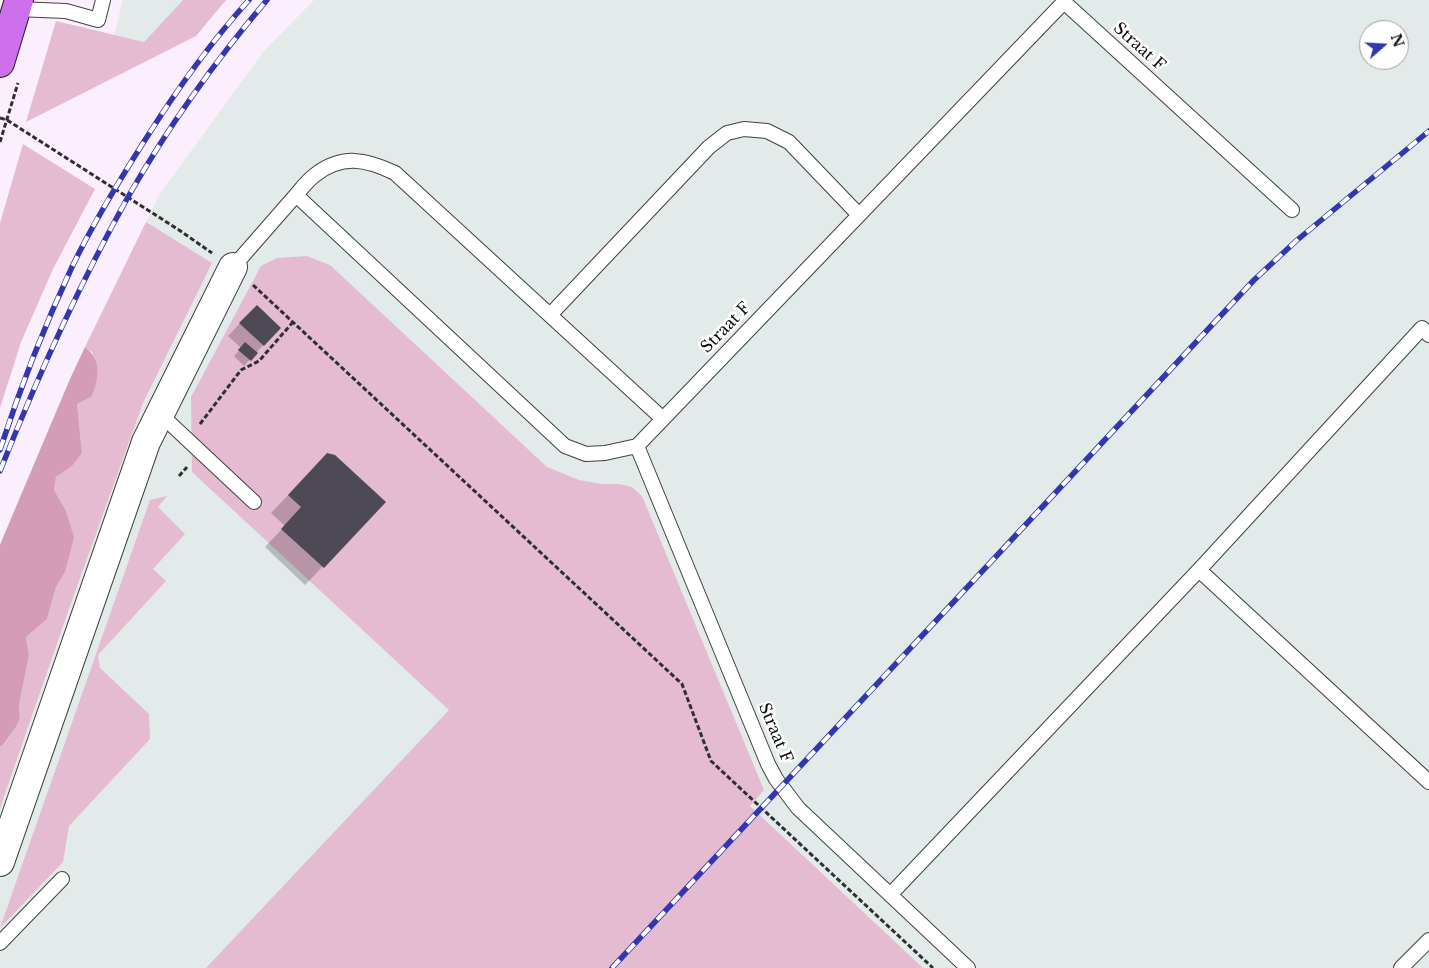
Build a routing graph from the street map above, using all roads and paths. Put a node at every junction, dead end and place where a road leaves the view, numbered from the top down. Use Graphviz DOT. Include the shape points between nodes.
graph roads {
  1 [pos="103,0"];
  2 [pos="18,4"];
  3 [pos="68,5"];
  4 [pos="0,63"];
  5 [pos="0,118"];
  6 [pos="296,195"];
  7 [pos="1292,210"];
  8 [pos="859,215"];
  9 [pos="179,230"];
  10 [pos="233,267"];
  11 [pos="255,286"];
  12 [pos="550,315"];
  13 [pos="293,322"];
  14 [pos="1425,332"];
  15 [pos="159,413"];
  16 [pos="663,419"];
  17 [pos="193,446"];
  18 [pos="638,446"];
  19 [pos="179,476"];
  20 [pos="254,502"];
  21 [pos="1199,570"];
  22 [pos="1429,782"];
  23 [pos="0,862"];
  24 [pos="62,879"];
  25 [pos="890,895"];
  26 [pos="1429,940"];
  27 [pos="0,943"];
  28 [pos="933,968"];
  29 [pos="968,968"];
  30 [pos="1402,968"];
  1 -- 3 [label="lane" via="98,20"];
  2 -- 3 [label="lane"];
  2 -- 4 [label="main road"];
  5 -- 9 [label="path"];
  6 -- 10 [label="lane"];
  6 -- 12 [label="lane" via="314,175 336,163 356,160 395,173"];
  6 -- 18 [label="lane" via="565,446 586,454"];
  7 -- 8 [label="lane, Straat F" via="1064,2"];
  8 -- 12 [label="lane" via="789,142 767,131 744,129 726,133 709,146"];
  8 -- 16 [label="lane, Straat F"];
  10 -- 15 [label="street"];
  11 -- 13 [label="path"];
  12 -- 16 [label="lane"];
  13 -- 17 [label="path" via="259,361 241,370 196,429"];
  13 -- 28 [label="path" via="682,684 711,761"];
  14 -- 21 [label="lane"];
  15 -- 17 [label="lane"];
  15 -- 23 [label="street" via="141,454"];
  16 -- 18 [label="lane, Straat F"];
  17 -- 19 [label="path" via="191,463"];
  17 -- 20 [label="lane"];
  18 -- 25 [label="lane, Straat F" via="776,779 798,808"];
  21 -- 22 [label="lane"];
  21 -- 25 [label="lane"];
  24 -- 27 [label="lane"];
  25 -- 29 [label="lane, Straat F"];
  26 -- 30 [label="lane"];
}
